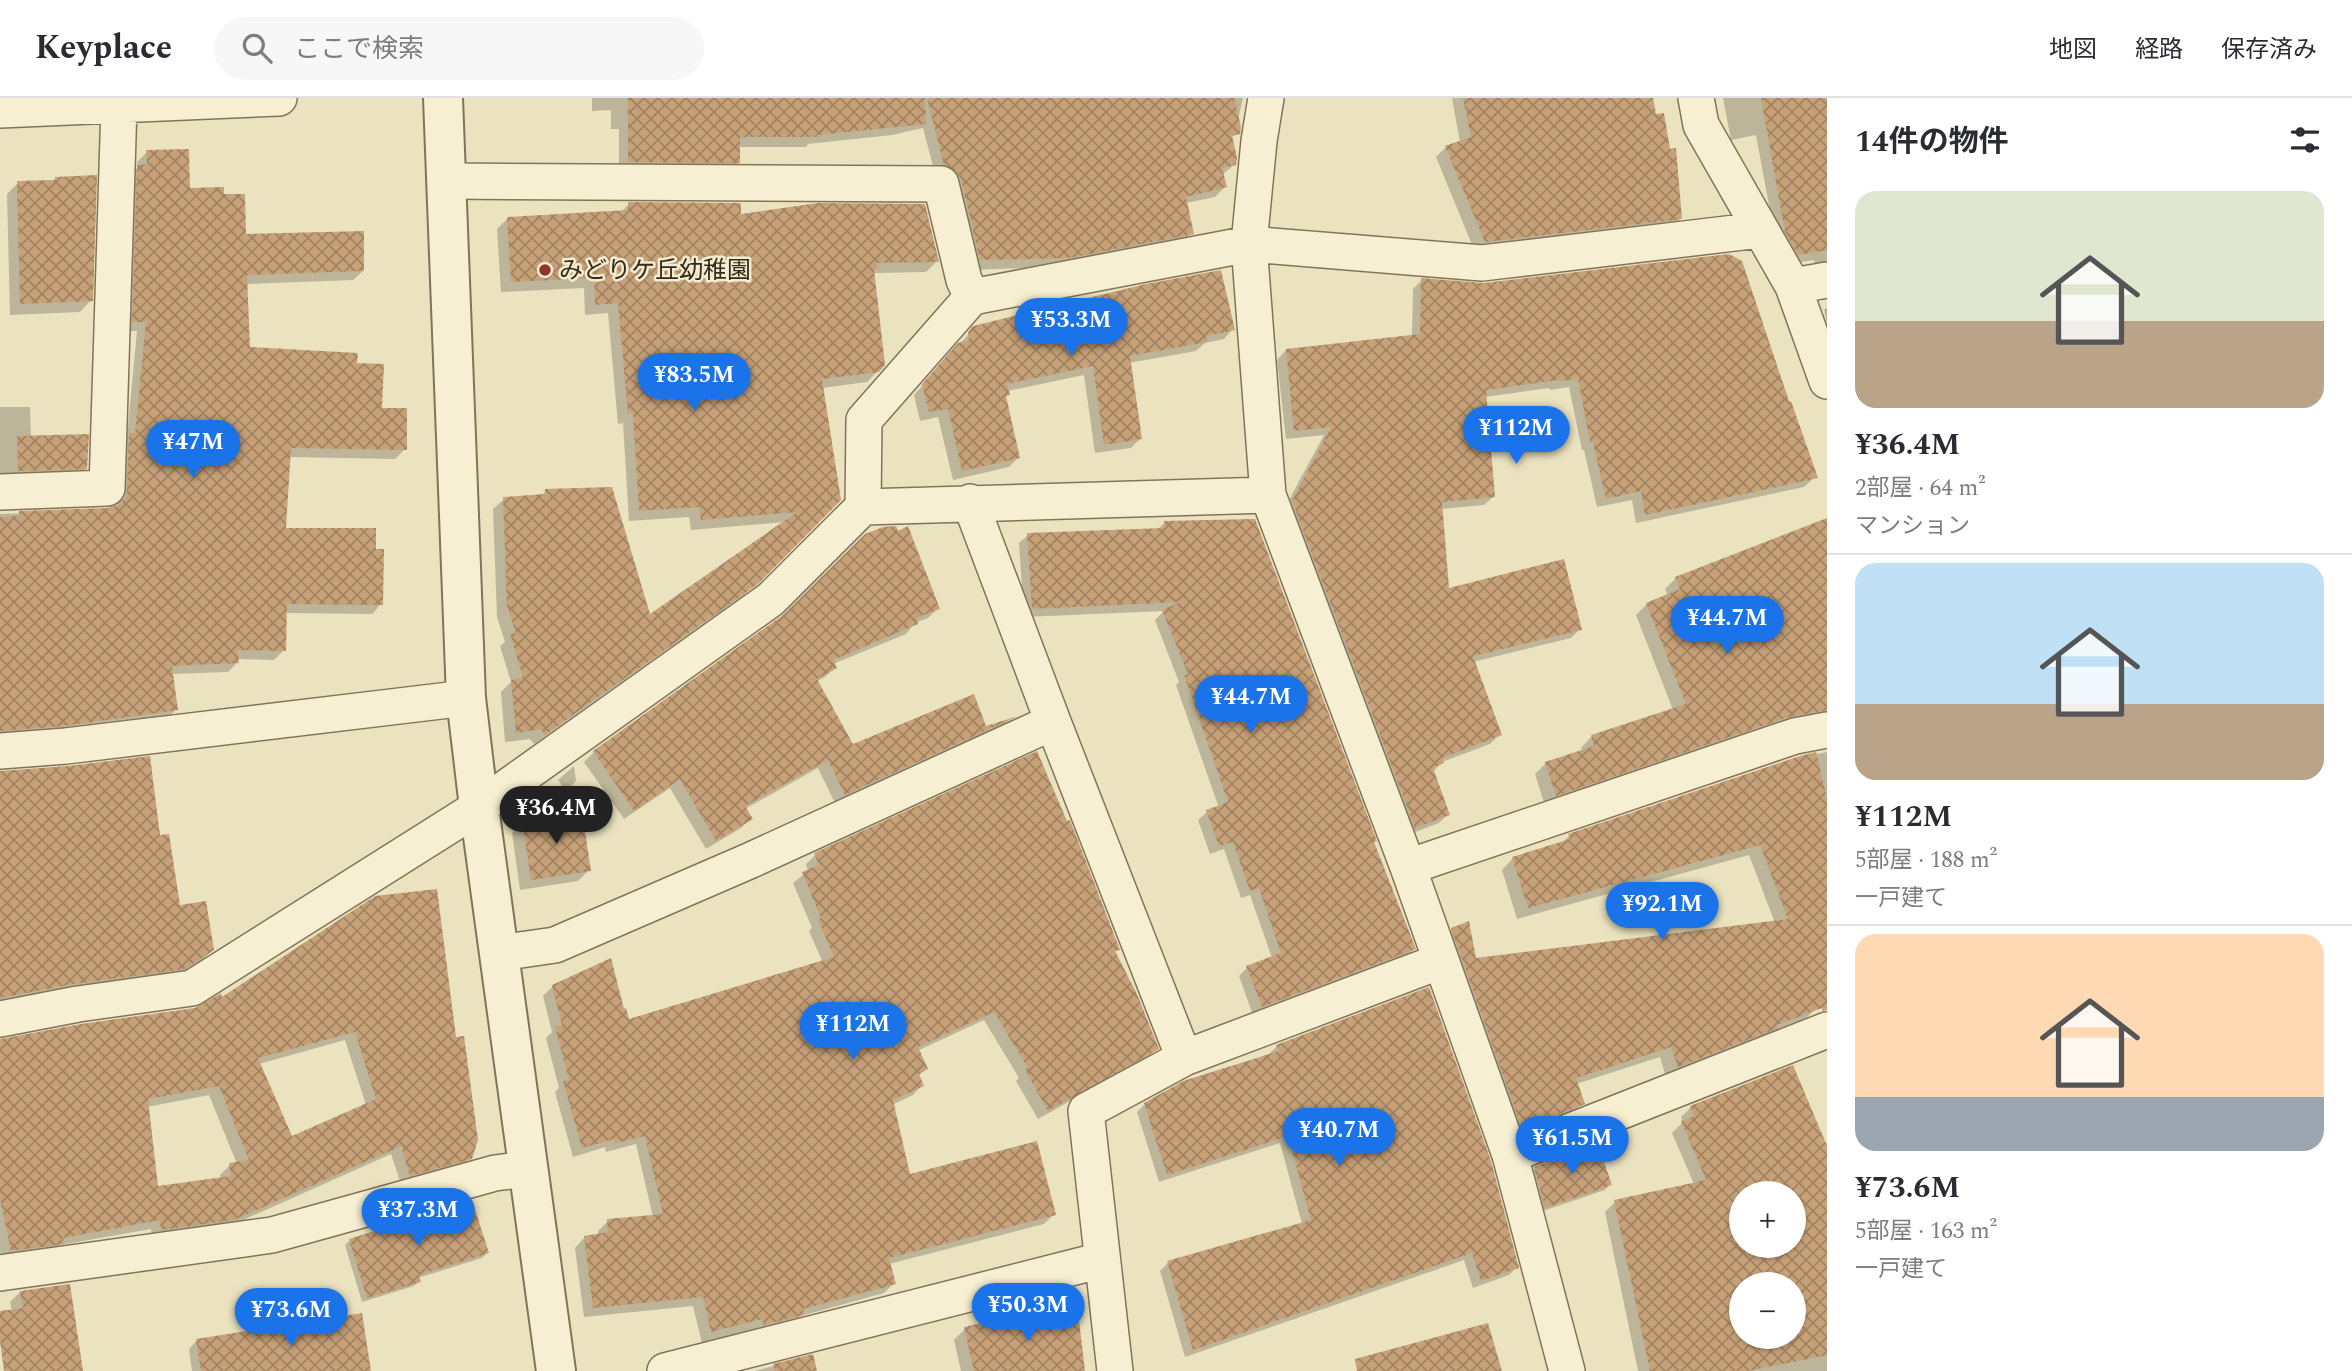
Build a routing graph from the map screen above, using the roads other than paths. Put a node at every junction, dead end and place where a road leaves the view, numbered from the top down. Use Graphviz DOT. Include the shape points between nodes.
graph roads {
  1 [pos="279,98"];
  2 [pos="443,98"];
  3 [pos="1266,98"];
  4 [pos="1696,98"];
  5 [pos="119,105"];
  6 [pos="0,110"];
  7 [pos="446,181"];
  8 [pos="1760,230"];
  9 [pos="1249,244"];
  10 [pos="1827,280"];
  11 [pos="1793,286"];
  12 [pos="972,297"];
  13 [pos="1827,381"];
  14 [pos="0,492"];
  15 [pos="1268,495"];
  16 [pos="970,502"];
  17 [pos="863,507"];
  18 [pos="466,698"];
  19 [pos="1053,722"];
  20 [pos="1827,730"];
  21 [pos="0,751"];
  22 [pos="479,807"];
  23 [pos="1408,867"];
  24 [pos="499,953"];
  25 [pos="1441,961"];
  26 [pos="0,1019"];
  27 [pos="1827,1030"];
  28 [pos="1184,1058"];
  29 [pos="1510,1155"];
  30 [pos="527,1169"];
  31 [pos="1102,1260"];
  32 [pos="0,1273"];
  33 [pos="556,1371"];
  34 [pos="665,1371"];
  35 [pos="1115,1371"];
  36 [pos="1567,1371"];
  1 -- 5 [label="street"];
  2 -- 7 [label="street"];
  3 -- 9 [label="street"];
  4 -- 8 [label="street" via="1701,125"];
  5 -- 6 [label="street"];
  5 -- 14 [label="street" via="107,488"];
  7 -- 12 [label="street" via="942,184"];
  7 -- 18 [label="street"];
  8 -- 9 [label="street" via="1482,263"];
  8 -- 11 [label="street"];
  9 -- 12 [label="street"];
  9 -- 15 [label="street"];
  10 -- 11 [label="street"];
  11 -- 13 [label="street"];
  12 -- 17 [label="street" via="864,420"];
  15 -- 16 [label="street"];
  15 -- 23 [label="street"];
  16 -- 17 [label="street"];
  16 -- 19 [label="street"];
  17 -- 22 [label="street" via="771,599"];
  18 -- 21 [label="street"];
  18 -- 22 [label="street"];
  19 -- 24 [label="street" via="555,944"];
  19 -- 28 [label="street"];
  20 -- 23 [label="street" via="1795,736"];
  22 -- 24 [label="street"];
  22 -- 26 [label="street" via="192,988"];
  23 -- 25 [label="street"];
  24 -- 30 [label="street"];
  25 -- 28 [label="street"];
  25 -- 29 [label="street"];
  27 -- 29 [label="street"];
  28 -- 31 [label="street" via="1086,1111"];
  29 -- 36 [label="street"];
  30 -- 32 [label="street" via="495,1172 272,1235"];
  30 -- 33 [label="street"];
  31 -- 34 [label="street"];
  31 -- 35 [label="street"];
}
